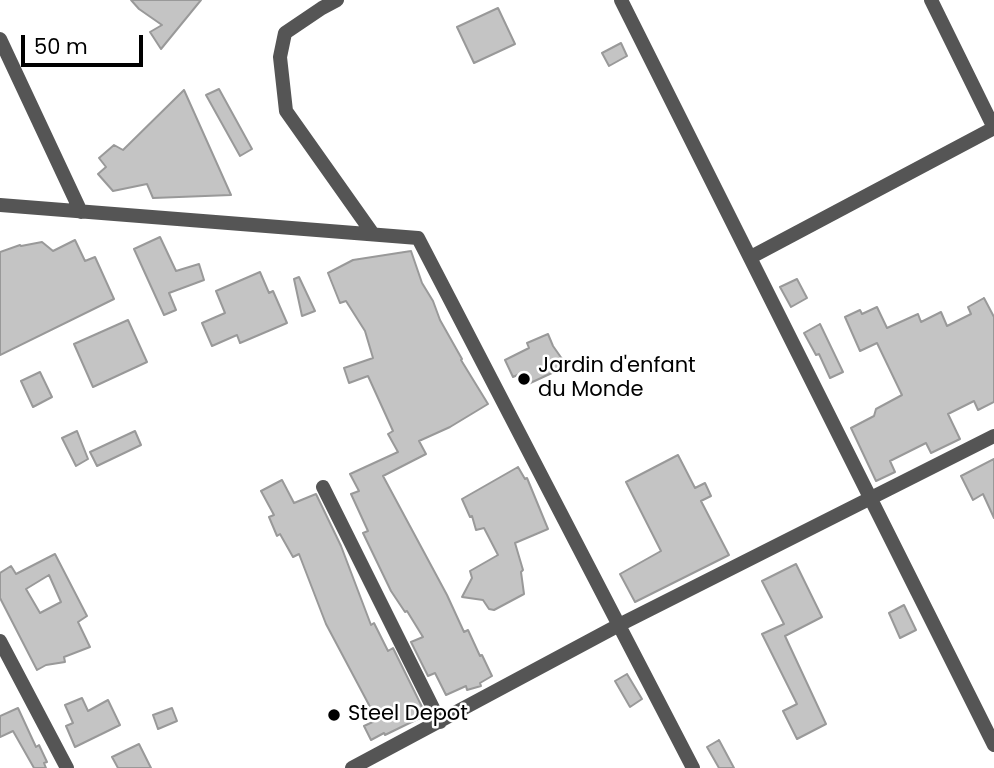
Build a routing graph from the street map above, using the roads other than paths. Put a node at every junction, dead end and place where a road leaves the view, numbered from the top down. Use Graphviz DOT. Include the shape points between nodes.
graph roads {
  1 [pos="337,0"];
  2 [pos="621,0"];
  3 [pos="932,0"];
  4 [pos="319,4"];
  5 [pos="0,39"];
  6 [pos="994,128"];
  7 [pos="0,205"];
  8 [pos="81,212"];
  9 [pos="373,234"];
  10 [pos="751,257"];
  11 [pos="994,436"];
  12 [pos="323,487"];
  13 [pos="871,498"];
  14 [pos="619,625"];
  15 [pos="0,641"];
  16 [pos="440,722"];
  17 [pos="994,745"];
  18 [pos="379,762"];
  19 [pos="67,768"];
  20 [pos="352,768"];
  21 [pos="693,768"];
  1 -- 4 [label="street"];
  2 -- 10 [label="street"];
  3 -- 6 [label="street"];
  4 -- 9 [label="street" via="285,33 280,57 286,111"];
  5 -- 8 [label="street"];
  6 -- 10 [label="street"];
  7 -- 8 [label="street"];
  8 -- 9 [label="street"];
  9 -- 14 [label="street" via="418,238"];
  10 -- 13 [label="street"];
  11 -- 13 [label="street"];
  12 -- 16 [label="street"];
  13 -- 14 [label="street"];
  13 -- 17 [label="street"];
  14 -- 16 [label="street"];
  14 -- 21 [label="street"];
  15 -- 19 [label="street"];
  16 -- 18 [label="street"];
  18 -- 20 [label="street"];
}
